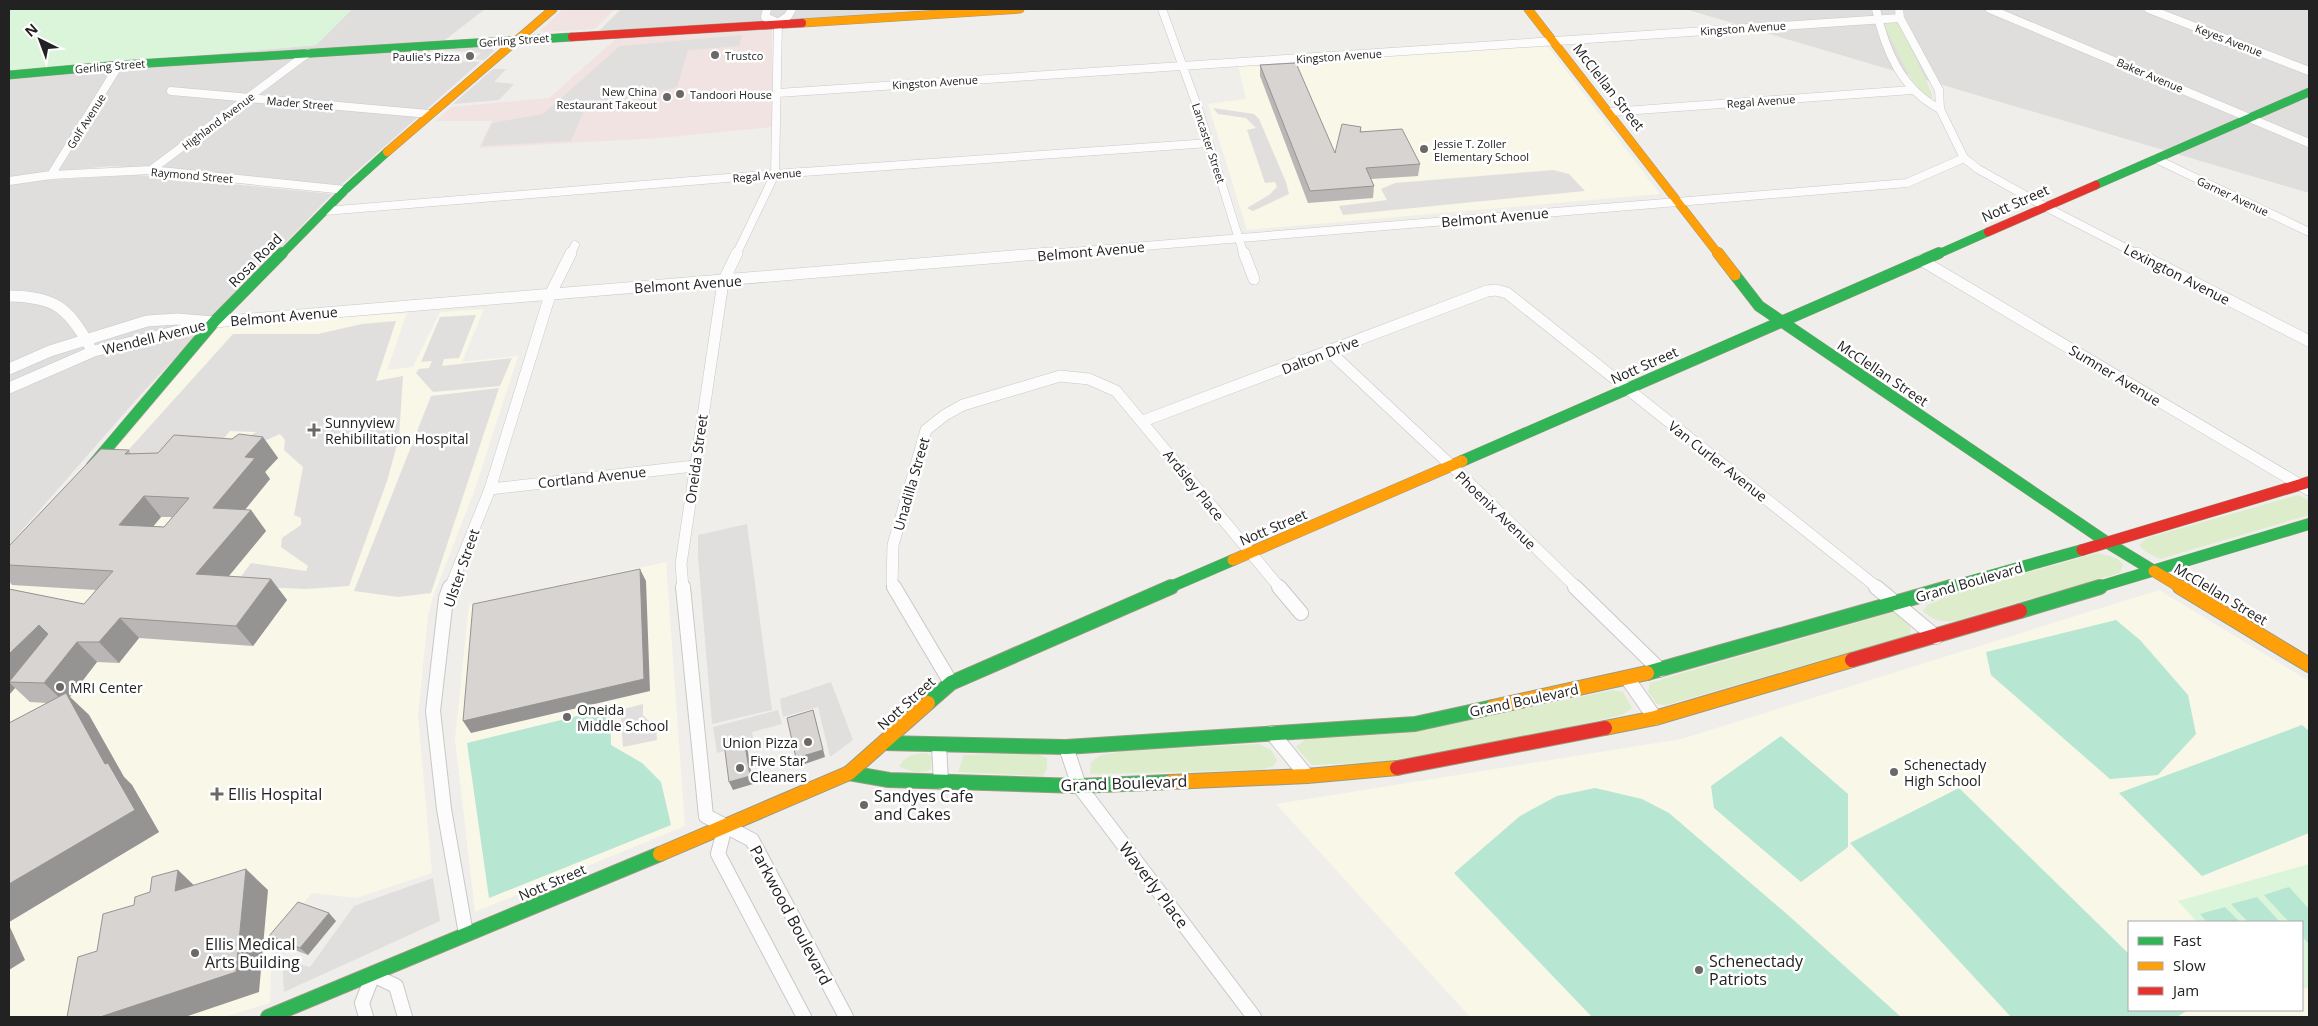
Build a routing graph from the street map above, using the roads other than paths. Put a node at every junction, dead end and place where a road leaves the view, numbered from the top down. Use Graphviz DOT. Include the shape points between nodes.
graph roads {
  1 [pos="553,9"];
  2 [pos="768,9"];
  3 [pos="792,9"];
  4 [pos="1020,9"];
  5 [pos="1162,9"];
  6 [pos="1528,9"];
  7 [pos="1876,9"];
  8 [pos="1899,9"];
  9 [pos="1990,9"];
  10 [pos="2149,9"];
  11 [pos="1878,18"];
  12 [pos="1900,18"];
  13 [pos="778,23"];
  14 [pos="518,40"];
  15 [pos="1553,41"];
  16 [pos="308,53"];
  17 [pos="119,65"];
  18 [pos="1184,66"];
  19 [pos="2309,71"];
  20 [pos="9,75"];
  21 [pos="1912,90"];
  22 [pos="171,91"];
  23 [pos="2309,92"];
  24 [pos="778,93"];
  25 [pos="247,99"];
  26 [pos="1940,109"];
  27 [pos="1610,112"];
  28 [pos="429,114"];
  29 [pos="2249,117"];
  30 [pos="1209,143"];
  31 [pos="2309,143"];
  32 [pos="1964,158"];
  33 [pos="2156,159"];
  34 [pos="152,170"];
  35 [pos="775,174"];
  36 [pos="51,175"];
  37 [pos="9,181"];
  38 [pos="344,190"];
  39 [pos="1678,202"];
  40 [pos="2044,206"];
  41 [pos="325,211"];
  42 [pos="2309,232"];
  43 [pos="1238,238"];
  44 [pos="575,245"];
  45 [pos="1921,260"];
  46 [pos="1254,279"];
  47 [pos="723,282"];
  48 [pos="1496,290"];
  49 [pos="550,295"];
  50 [pos="9,296"];
  51 [pos="214,322"];
  52 [pos="1781,322"];
  53 [pos="86,340"];
  54 [pos="2309,341"];
  55 [pos="92,352"];
  56 [pos="1330,352"];
  57 [pos="9,369"];
  58 [pos="1075,376"];
  59 [pos="9,388"];
  60 [pos="1627,389"];
  61 [pos="1143,421"];
  62 [pos="694,466"];
  63 [pos="1452,466"];
  64 [pos="87,472"];
  65 [pos="2306,485"];
  66 [pos="490,489"];
  67 [pos="2309,524"];
  68 [pos="2108,542"];
  69 [pos="1250,554"];
  70 [pos="2155,572"];
  71 [pos="1896,603"];
  72 [pos="1300,613"];
  73 [pos="1936,637"];
  74 [pos="2309,665"];
  75 [pos="1660,670"];
  76 [pos="1627,678"];
  77 [pos="950,683"];
  78 [pos="1655,718"];
  79 [pos="1272,733"];
  80 [pos="884,743"];
  81 [pos="939,745"];
  82 [pos="1066,747"];
  83 [pos="849,773"];
  84 [pos="1307,776"];
  85 [pos="941,782"];
  86 [pos="1079,786"];
  87 [pos="725,827"];
  88 [pos="466,934"];
  89 [pos="373,975"];
  90 [pos="268,1017"];
  91 [pos="366,1017"];
  92 [pos="405,1017"];
  93 [pos="804,1017"];
  94 [pos="846,1017"];
  95 [pos="1254,1017"];
  1 -- 14 [label="street, Rosa Road"];
  2 -- 13 [label="street" via="765,17"];
  3 -- 13 [label="street"];
  4 -- 13 [label="street, Gerling Street"];
  5 -- 18 [label="street, Lancaster Street"];
  6 -- 15 [label="street, McClellan Street"];
  7 -- 11 [label="street"];
  8 -- 12 [label="street"];
  9 -- 29 [label="street, Baker Avenue"];
  10 -- 19 [label="street, Keyes Avenue"];
  11 -- 12 [label="street, Kingston Avenue"];
  11 -- 15 [label="street, Kingston Avenue"];
  11 -- 21 [label="street" via="1890,52"];
  12 -- 26 [label="street" via="1939,90"];
  13 -- 14 [label="street, Gerling Street"];
  13 -- 24 [label="street, Oneida Street"];
  14 -- 16 [label="street, Gerling Street"];
  14 -- 28 [label="street, Rosa Road"];
  15 -- 18 [label="street, Kingston Avenue"];
  15 -- 27 [label="street, McClellan Street"];
  16 -- 17 [label="street, Gerling Street"];
  16 -- 25 [label="street, Highland Avenue"];
  17 -- 20 [label="street, Gerling Street"];
  17 -- 36 [label="street, Golf Avenue"];
  18 -- 24 [label="street, Kingston Avenue"];
  18 -- 30 [label="street, Lancaster Street"];
  21 -- 26 [label="street"];
  21 -- 27 [label="street, Regal Avenue"];
  22 -- 25 [label="street, Mader Street"];
  23 -- 29 [label="street, Nott Street"];
  24 -- 35 [label="street, Oneida Street"];
  25 -- 28 [label="street, Mader Street"];
  25 -- 34 [label="street, Highland Avenue"];
  26 -- 32 [label="street"];
  27 -- 39 [label="street, McClellan Street"];
  28 -- 38 [label="street, Rosa Road"];
  29 -- 31 [label="street, Baker Avenue"];
  29 -- 33 [label="street, Nott Street"];
  30 -- 35 [label="street, Regal Avenue"];
  30 -- 43 [label="street, Lancaster Street"];
  32 -- 39 [label="street, Belmont Avenue" via="1907,184"];
  32 -- 40 [label="street, Lexington Avenue"];
  33 -- 40 [label="street, Nott Street"];
  33 -- 42 [label="street, Garner Avenue"];
  34 -- 36 [label="street, Raymond Street"];
  34 -- 38 [label="street, Raymond Street"];
  35 -- 41 [label="street, Regal Avenue"];
  35 -- 47 [label="street, Oneida Street"];
  36 -- 37 [label="street, Raymond Street"];
  38 -- 41 [label="street, Rosa Road"];
  39 -- 43 [label="street, Belmont Avenue"];
  39 -- 52 [label="street, McClellan Street" via="1759,306"];
  40 -- 45 [label="street, Nott Street"];
  40 -- 54 [label="street, Lexington Avenue"];
  41 -- 51 [label="street, Rosa Road"];
  43 -- 46 [label="street, Lancaster Street"];
  43 -- 47 [label="street, Belmont Avenue"];
  44 -- 49 [label="street, Ulster Street"];
  45 -- 52 [label="street, Nott Street"];
  45 -- 65 [label="street, Sumner Avenue"];
  47 -- 49 [label="street, Belmont Avenue"];
  47 -- 62 [label="street, Oneida Street"];
  48 -- 56 [label="street, Dalton Drive"];
  48 -- 60 [label="street, Van Curler Avenue" via="1507,294"];
  49 -- 51 [label="street, Belmont Avenue"];
  49 -- 66 [label="street, Ulster Street"];
  50 -- 53 [label="street" via="55,304"];
  51 -- 53 [label="street, Wendell Avenue" via="147,321"];
  51 -- 55 [label="street, Wendell Avenue"];
  51 -- 64 [label="street, Rosa Road"];
  52 -- 60 [label="street, Nott Street"];
  52 -- 68 [label="street, McClellan Street"];
  53 -- 55 [label="street"];
  53 -- 57 [label="street, Wendell Avenue"];
  55 -- 59 [label="street, Wendell Avenue"];
  56 -- 61 [label="street, Dalton Drive"];
  56 -- 63 [label="street, Phoenix Avenue"];
  58 -- 61 [label="street, Ardsley Place" via="1104,383 1116,391"];
  58 -- 77 [label="street, Unadilla Street" via="1060,376 963,405 926,430 894,544 892,583"];
  60 -- 63 [label="street, Nott Street"];
  60 -- 71 [label="street, Van Curler Avenue"];
  61 -- 69 [label="street, Ardsley Place"];
  62 -- 66 [label="street, Cortland Avenue"];
  62 -- 87 [label="street, Oneida Street" via="681,564 706,816"];
  63 -- 69 [label="street, Nott Street"];
  63 -- 75 [label="street, Phoenix Avenue"];
  65 -- 68 [label="street, Grand Boulevard"];
  66 -- 88 [label="street, Ulster Street" via="446,598 433,711 444,809"];
  67 -- 70 [label="street, Grand Boulevard"];
  68 -- 70 [label="street, McClellan Street"];
  68 -- 71 [label="street, Grand Boulevard"];
  69 -- 72 [label="street, Ardsley Place"];
  69 -- 77 [label="street, Nott Street"];
  70 -- 73 [label="street, Grand Boulevard"];
  70 -- 74 [label="street, McClellan Street"];
  71 -- 73 [label="street, Van Curler Avenue"];
  71 -- 75 [label="street, Grand Boulevard"];
  73 -- 78 [label="street, Grand Boulevard"];
  75 -- 76 [label="street, Grand Boulevard"];
  76 -- 78 [label="street"];
  76 -- 79 [label="street, Grand Boulevard" via="1415,724"];
  77 -- 80 [label="street, Nott Street"];
  78 -- 84 [label="street, Grand Boulevard" via="1403,768"];
  79 -- 82 [label="street, Grand Boulevard"];
  79 -- 84 [label="street"];
  80 -- 81 [label="street, Grand Boulevard"];
  80 -- 83 [label="street, Nott Street"];
  81 -- 82 [label="street, Grand Boulevard"];
  81 -- 85 [label="street"];
  82 -- 86 [label="street, Waverly Place"];
  83 -- 85 [label="street, Grand Boulevard" via="889,780"];
  83 -- 87 [label="street, Nott Street"];
  84 -- 86 [label="street, Grand Boulevard"];
  85 -- 86 [label="street, Grand Boulevard"];
  86 -- 95 [label="street, Waverly Place"];
  87 -- 88 [label="street, Nott Street"];
  87 -- 93 [label="street" via="718,854"];
  87 -- 94 [label="street, Parkwood Boulevard" via="752,840"];
  88 -- 89 [label="street, Nott Street"];
  89 -- 90 [label="street, Nott Street"];
  89 -- 91 [label="street" via="362,1003"];
  89 -- 92 [label="street" via="396,986"];
}
